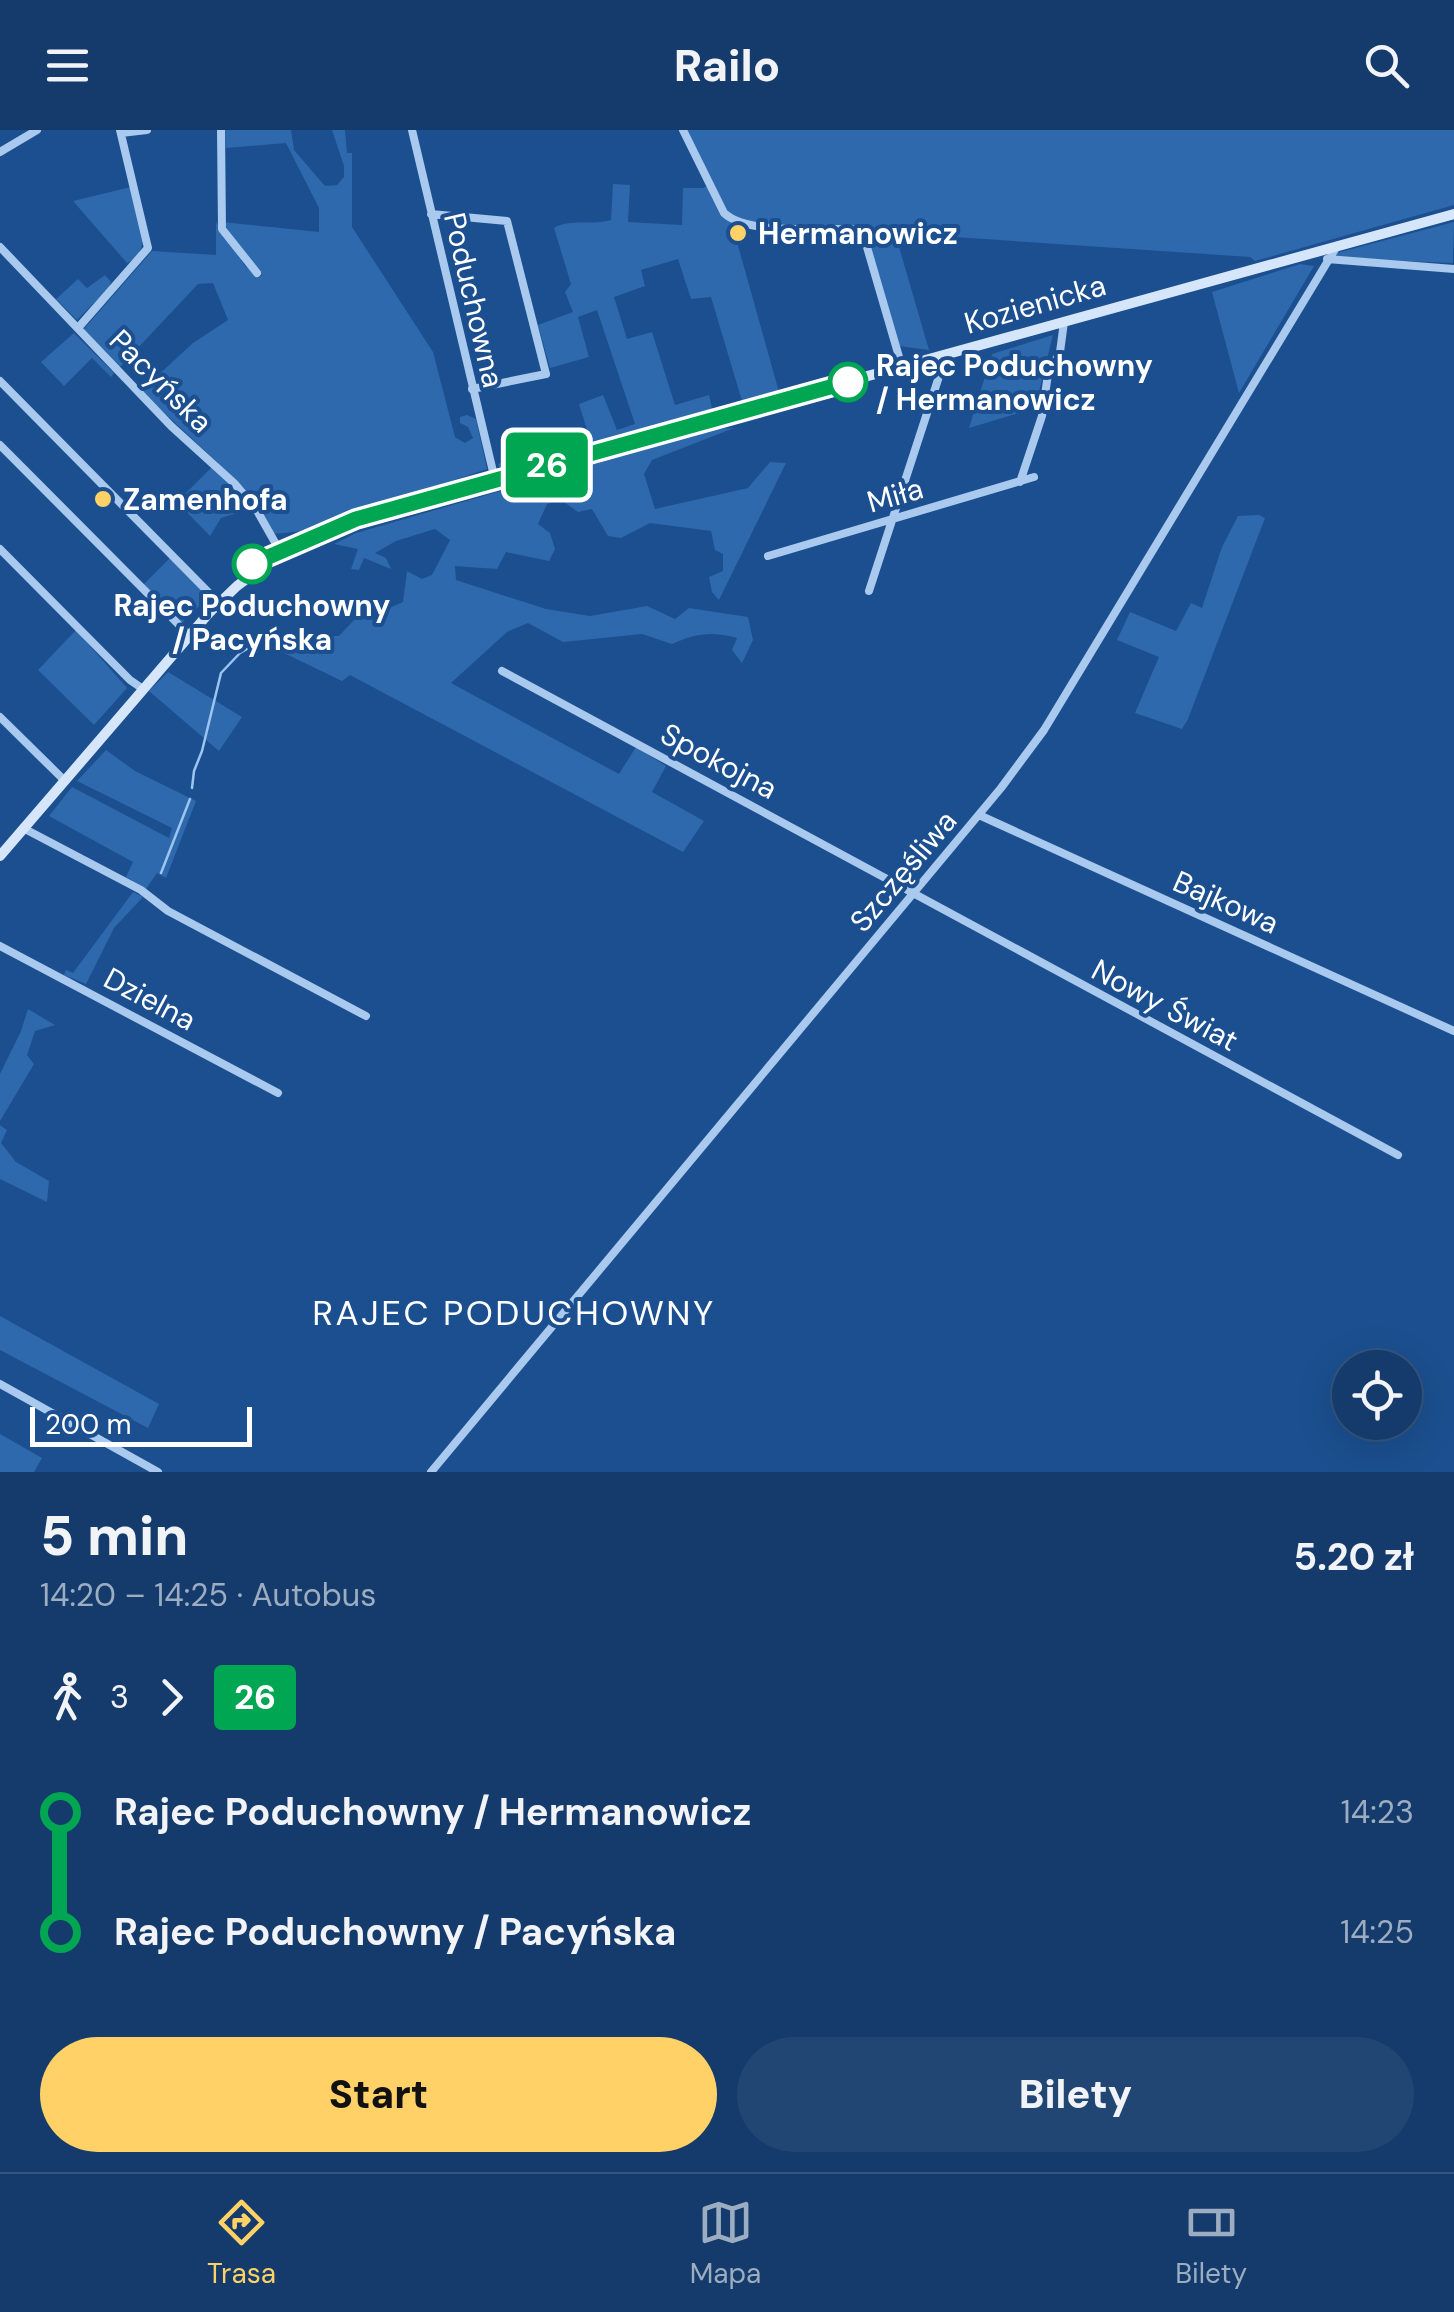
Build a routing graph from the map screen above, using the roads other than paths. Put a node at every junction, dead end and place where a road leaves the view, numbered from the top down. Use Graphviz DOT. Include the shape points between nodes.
graph roads {
  1 [pos="37,130"];
  2 [pos="147,130"];
  3 [pos="221,130"];
  4 [pos="412,130"];
  5 [pos="683,130"];
  6 [pos="121,132"];
  7 [pos="0,152"];
  8 [pos="431,214"];
  9 [pos="1454,214"];
  10 [pos="1337,246"];
  11 [pos="0,247"];
  12 [pos="1326,259"];
  13 [pos="1454,269"];
  14 [pos="256,273"];
  15 [pos="1064,322"];
  16 [pos="78,328"];
  17 [pos="946,355"];
  18 [pos="902,367"];
  19 [pos="0,381"];
  20 [pos="472,389"];
  21 [pos="0,445"];
  22 [pos="1034,477"];
  23 [pos="496,480"];
  24 [pos="1020,482"];
  25 [pos="891,520"];
  26 [pos="0,549"];
  27 [pos="281,553"];
  28 [pos="768,556"];
  29 [pos="869,591"];
  30 [pos="219,603"];
  31 [pos="190,636"];
  32 [pos="502,672"];
  33 [pos="144,690"];
  34 [pos="0,717"];
  35 [pos="65,780"];
  36 [pos="979,815"];
  37 [pos="24,828"];
  38 [pos="0,856"];
  39 [pos="913,893"];
  40 [pos="0,946"];
  41 [pos="366,1016"];
  42 [pos="1454,1030"];
  43 [pos="278,1092"];
  44 [pos="1398,1155"];
  45 [pos="0,1384"];
  46 [pos="158,1472"];
  47 [pos="431,1472"];
  1 -- 7 [label="street"];
  2 -- 6 [label="street"];
  3 -- 14 [label="street" via="222,228"];
  4 -- 8 [label="street, Poduchowna"];
  5 -- 18 [label="street" via="731,220 862,230"];
  6 -- 16 [label="street" via="148,248"];
  8 -- 20 [label="street, Poduchowna"];
  8 -- 20 [label="street" via="507,221 546,374"];
  9 -- 10 [label="main road, Kozienicka"];
  10 -- 12 [label="street, Szczęśliwa"];
  10 -- 15 [label="main road, Kozienicka"];
  11 -- 16 [label="street, Pacyńska"];
  12 -- 13 [label="street"];
  12 -- 36 [label="street, Szczęśliwa" via="1044,730"];
  15 -- 17 [label="main road, Kozienicka"];
  15 -- 24 [label="street"];
  16 -- 27 [label="street, Pacyńska" via="235,484"];
  17 -- 18 [label="main road, Kozienicka"];
  17 -- 25 [label="street"];
  18 -- 23 [label="main road, Kozienicka"];
  19 -- 30 [label="street"];
  20 -- 23 [label="street, Poduchowna"];
  21 -- 31 [label="street"];
  22 -- 24 [label="street, Miła"];
  23 -- 27 [label="main road, Kozienicka" via="356,519"];
  24 -- 25 [label="street, Miła"];
  25 -- 28 [label="street, Miła"];
  25 -- 29 [label="street"];
  26 -- 33 [label="street"];
  27 -- 30 [label="main road, Kozienicka"];
  30 -- 31 [label="main road, Kozienicka"];
  31 -- 33 [label="main road, Kozienicka"];
  32 -- 39 [label="street, Spokojna"];
  33 -- 35 [label="main road, Kozienicka"];
  34 -- 35 [label="street"];
  35 -- 37 [label="main road, Kozienicka"];
  36 -- 39 [label="street, Szczęśliwa"];
  36 -- 42 [label="street, Bajkowa"];
  37 -- 38 [label="main road, Kozienicka"];
  37 -- 41 [label="street"];
  39 -- 44 [label="street, Nowy Świat"];
  39 -- 47 [label="street, Szczęśliwa"];
  40 -- 43 [label="street, Dzielna"];
  45 -- 46 [label="street"];
}
